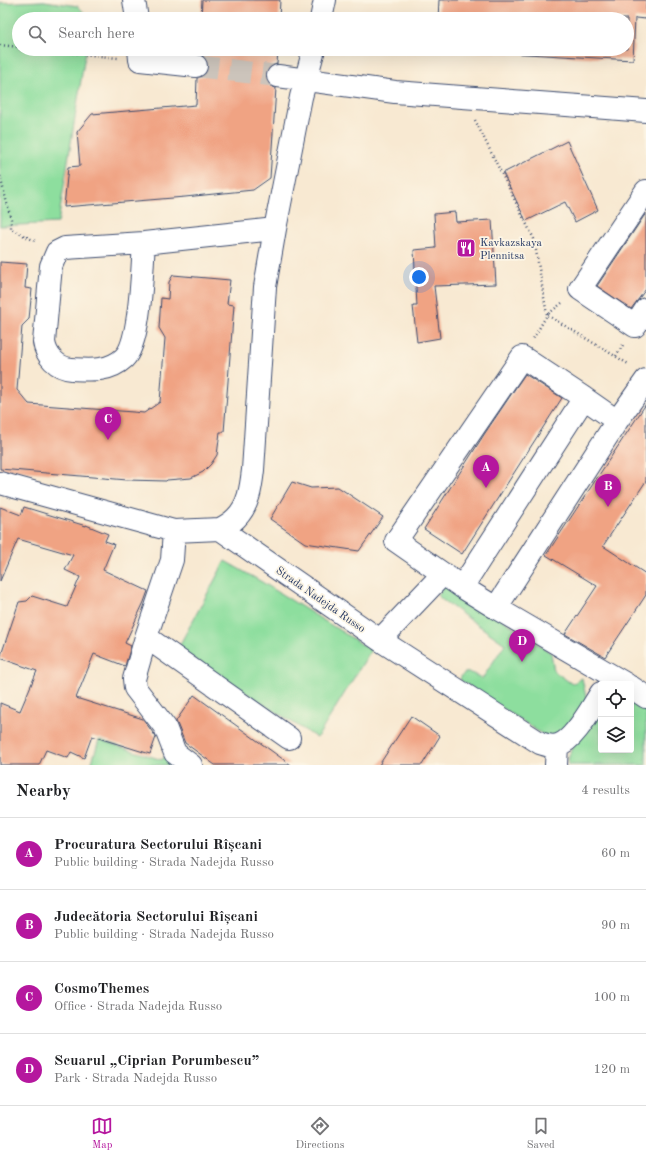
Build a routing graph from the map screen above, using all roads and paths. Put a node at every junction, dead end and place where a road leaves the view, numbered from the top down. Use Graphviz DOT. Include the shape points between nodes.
graph roads {
  1 [pos="134,0"];
  2 [pos="325,0"];
  3 [pos="136,12"];
  4 [pos="322,12"];
  5 [pos="0,45"];
  6 [pos="12,46"];
  7 [pos="149,56"];
  8 [pos="312,56"];
  9 [pos="196,66"];
  10 [pos="278,76"];
  11 [pos="305,79"];
  12 [pos="464,98"];
  13 [pos="646,111"];
  14 [pos="0,176"];
  15 [pos="646,191"];
  16 [pos="275,229"];
  17 [pos="144,243"];
  18 [pos="57,252"];
  19 [pos="646,309"];
  20 [pos="546,315"];
  21 [pos="522,357"];
  22 [pos="640,374"];
  23 [pos="584,398"];
  24 [pos="617,421"];
  25 [pos="0,483"];
  26 [pos="220,529"];
  27 [pos="174,531"];
  28 [pos="444,574"];
  29 [pos="462,587"];
  30 [pos="496,608"];
  31 [pos="146,637"];
  32 [pos="380,640"];
  33 [pos="607,681"];
  34 [pos="634,689"];
  35 [pos="646,697"];
  36 [pos="598,702"];
  37 [pos="290,738"];
  38 [pos="557,755"];
  39 [pos="191,765"];
  1 -- 3 [label="street"];
  2 -- 4 [label="street"];
  5 -- 6 [label="path"];
  7 -- 9 [label="street"];
  8 -- 11 [label="street"];
  10 -- 11 [label="street"];
  11 -- 12 [label="street" via="395,92"];
  11 -- 16 [label="street"];
  12 -- 13 [label="street"];
  12 -- 20 [label="path" via="534,240"];
  14 -- 18 [label="path" via="11,219 11,229"];
  15 -- 19 [label="street" via="580,289 635,326"];
  16 -- 17 [label="street"];
  16 -- 26 [label="street" via="265,286 250,489 246,506 236,518"];
  17 -- 18 [label="street" via="65,248"];
  17 -- 18 [label="street" via="133,343 124,358 114,365 94,371 66,369 55,363 45,349 51,266"];
  20 -- 21 [label="path"];
  20 -- 22 [label="path"];
  21 -- 23 [label="street"];
  21 -- 28 [label="street" via="396,542"];
  22 -- 24 [label="street"];
  23 -- 24 [label="street"];
  23 -- 29 [label="street"];
  24 -- 30 [label="street"];
  25 -- 27 [label="street"];
  26 -- 27 [label="street"];
  26 -- 32 [label="street, Strada Nadejda Russo"];
  27 -- 31 [label="street" via="172,560"];
  28 -- 29 [label="street"];
  28 -- 32 [label="street"];
  29 -- 30 [label="street"];
  30 -- 33 [label="street"];
  31 -- 37 [label="street"];
  31 -- 39 [label="street" via="134,679 135,688 165,727 175,754"];
  32 -- 38 [label="street, Strada Nadejda Russo" via="548,746"];
  34 -- 35 [label="street"];
  36 -- 38 [label="street, Strada Nadejda Russo"];
}
